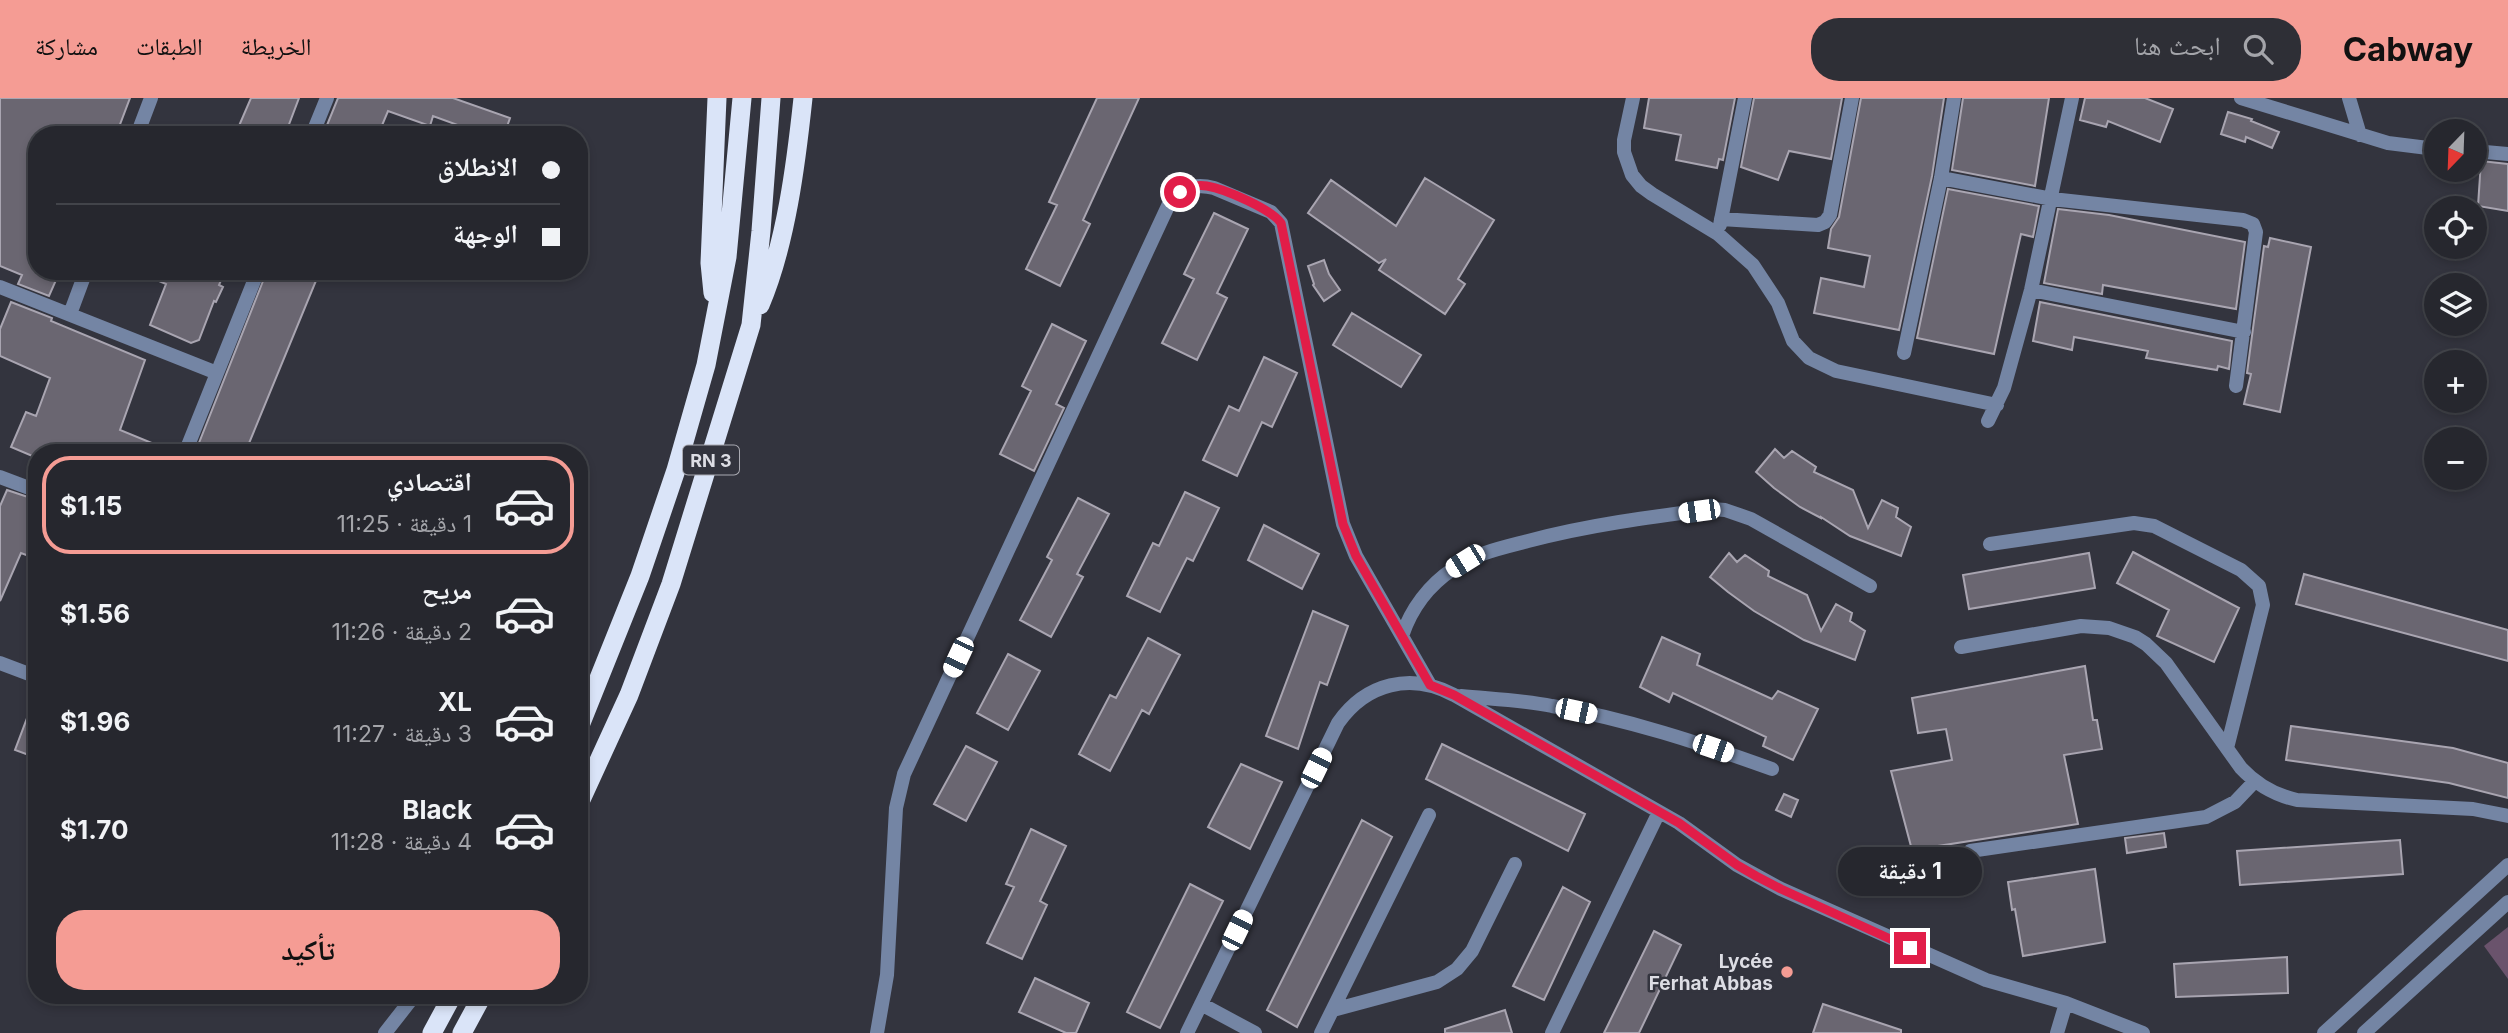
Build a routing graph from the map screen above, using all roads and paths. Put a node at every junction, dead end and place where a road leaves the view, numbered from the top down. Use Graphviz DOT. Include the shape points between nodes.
graph roads {
  1 [pos="151,98"];
  2 [pos="327,98"];
  3 [pos="717,98"];
  4 [pos="742,98"];
  5 [pos="771,98"];
  6 [pos="803,98"];
  7 [pos="1633,98"];
  8 [pos="1745,98"];
  9 [pos="1852,98"];
  10 [pos="1954,98"];
  11 [pos="2072,98"];
  12 [pos="2241,98"];
  13 [pos="2349,98"];
  14 [pos="140,126"];
  15 [pos="316,126"];
  16 [pos="2360,135"];
  17 [pos="2424,148"];
  18 [pos="2487,152"];
  19 [pos="2508,153"];
  20 [pos="1941,178"];
  21 [pos="2052,199"];
  22 [pos="1720,226"];
  23 [pos="83,280"];
  24 [pos="254,280"];
  25 [pos="0,287"];
  26 [pos="2031,290"];
  27 [pos="70,314"];
  28 [pos="716,318"];
  29 [pos="751,325"];
  30 [pos="2244,332"];
  31 [pos="1904,353"];
  32 [pos="218,373"];
  33 [pos="2236,386"];
  34 [pos="1997,405"];
  35 [pos="1988,421"];
  36 [pos="189,444"];
  37 [pos="0,477"];
  38 [pos="28,488"];
  39 [pos="1990,544"];
  40 [pos="1870,586"];
  41 [pos="1402,636"];
  42 [pos="1961,647"];
  43 [pos="0,663"];
  44 [pos="28,674"];
  45 [pos="1430,685"];
  46 [pos="1454,695"];
  47 [pos="588,706"];
  48 [pos="2227,748"];
  49 [pos="1772,769"];
  50 [pos="2255,782"];
  51 [pos="588,784"];
  52 [pos="1659,812"];
  53 [pos="1429,815"];
  54 [pos="2508,816"];
  55 [pos="1970,851"];
  56 [pos="1515,864"];
  57 [pos="2508,865"];
  58 [pos="2508,902"];
  59 [pos="2066,1003"];
  60 [pos="408,1004"];
  61 [pos="448,1004"];
  62 [pos="478,1004"];
  63 [pos="1201,1004"];
  64 [pos="1333,1010"];
  65 [pos="385,1033"];
  66 [pos="432,1033"];
  67 [pos="462,1033"];
  68 [pos="877,1033"];
  69 [pos="1186,1033"];
  70 [pos="1255,1033"];
  71 [pos="1321,1033"];
  72 [pos="1552,1033"];
  73 [pos="2057,1033"];
  74 [pos="2143,1033"];
  75 [pos="2325,1033"];
  76 [pos="2364,1033"];
  1 -- 14 [label="street"];
  2 -- 15 [label="street"];
  3 -- 28 [label="highway" via="710,263"];
  4 -- 28 [label="highway, RN 3" via="727,257"];
  5 -- 29 [label="highway, RN 3"];
  6 -- 29 [label="highway" via="796,161 771,278"];
  7 -- 22 [label="street" via="1624,140 1632,174 1652,194"];
  8 -- 22 [label="street"];
  9 -- 22 [label="street" via="1825,222"];
  10 -- 20 [label="street"];
  11 -- 21 [label="street"];
  12 -- 16 [label="street"];
  13 -- 16 [label="street"];
  16 -- 17 [label="street"];
  18 -- 19 [label="street"];
  20 -- 21 [label="street"];
  20 -- 31 [label="street"];
  21 -- 26 [label="street"];
  21 -- 30 [label="street" via="2253,224 2256,232"];
  22 -- 34 [label="street" via="1753,265 1778,303 1793,341 1809,358 1822,366"];
  23 -- 27 [label="street"];
  24 -- 32 [label="street"];
  25 -- 27 [label="street"];
  26 -- 30 [label="street"];
  26 -- 34 [label="street"];
  27 -- 32 [label="street"];
  28 -- 47 [label="highway, RN 3" via="668,494"];
  29 -- 51 [label="highway, RN 3" via="671,584 629,695"];
  30 -- 33 [label="street"];
  32 -- 36 [label="street"];
  34 -- 35 [label="street"];
  37 -- 38 [label="street"];
  39 -- 48 [label="street" via="2134,523 2154,526 2241,570 2259,586 2263,605"];
  40 -- 41 [label="street" via="1751,519 1713,509 1581,528 1480,554 1437,581 1415,607"];
  41 -- 45 [label="street"];
  41 -- 68 [label="street" via="1343,524 1281,223 1271,212 1214,188 1188,188 1168,206 904,774 896,808 887,975"];
  42 -- 48 [label="street" via="2081,626 2122,632 2146,644 2166,663"];
  43 -- 44 [label="street"];
  45 -- 46 [label="street"];
  45 -- 63 [label="street" via="1403,682 1377,689 1346,713"];
  46 -- 49 [label="street" via="1550,705 1602,716"];
  46 -- 52 [label="street"];
  48 -- 50 [label="street"];
  50 -- 54 [label="street" via="2297,800 2473,809"];
  50 -- 55 [label="street" via="2235,802 2206,817"];
  52 -- 59 [label="street" via="1781,889 1986,980"];
  52 -- 72 [label="street"];
  53 -- 64 [label="street"];
  56 -- 64 [label="street" via="1472,951 1457,969 1437,982"];
  57 -- 75 [label="street"];
  58 -- 76 [label="street"];
  59 -- 73 [label="street"];
  59 -- 74 [label="street"];
  60 -- 65 [label="street"];
  61 -- 66 [label="highway"];
  62 -- 67 [label="highway"];
  63 -- 69 [label="street"];
  63 -- 70 [label="street"];
  64 -- 71 [label="street"];
}
